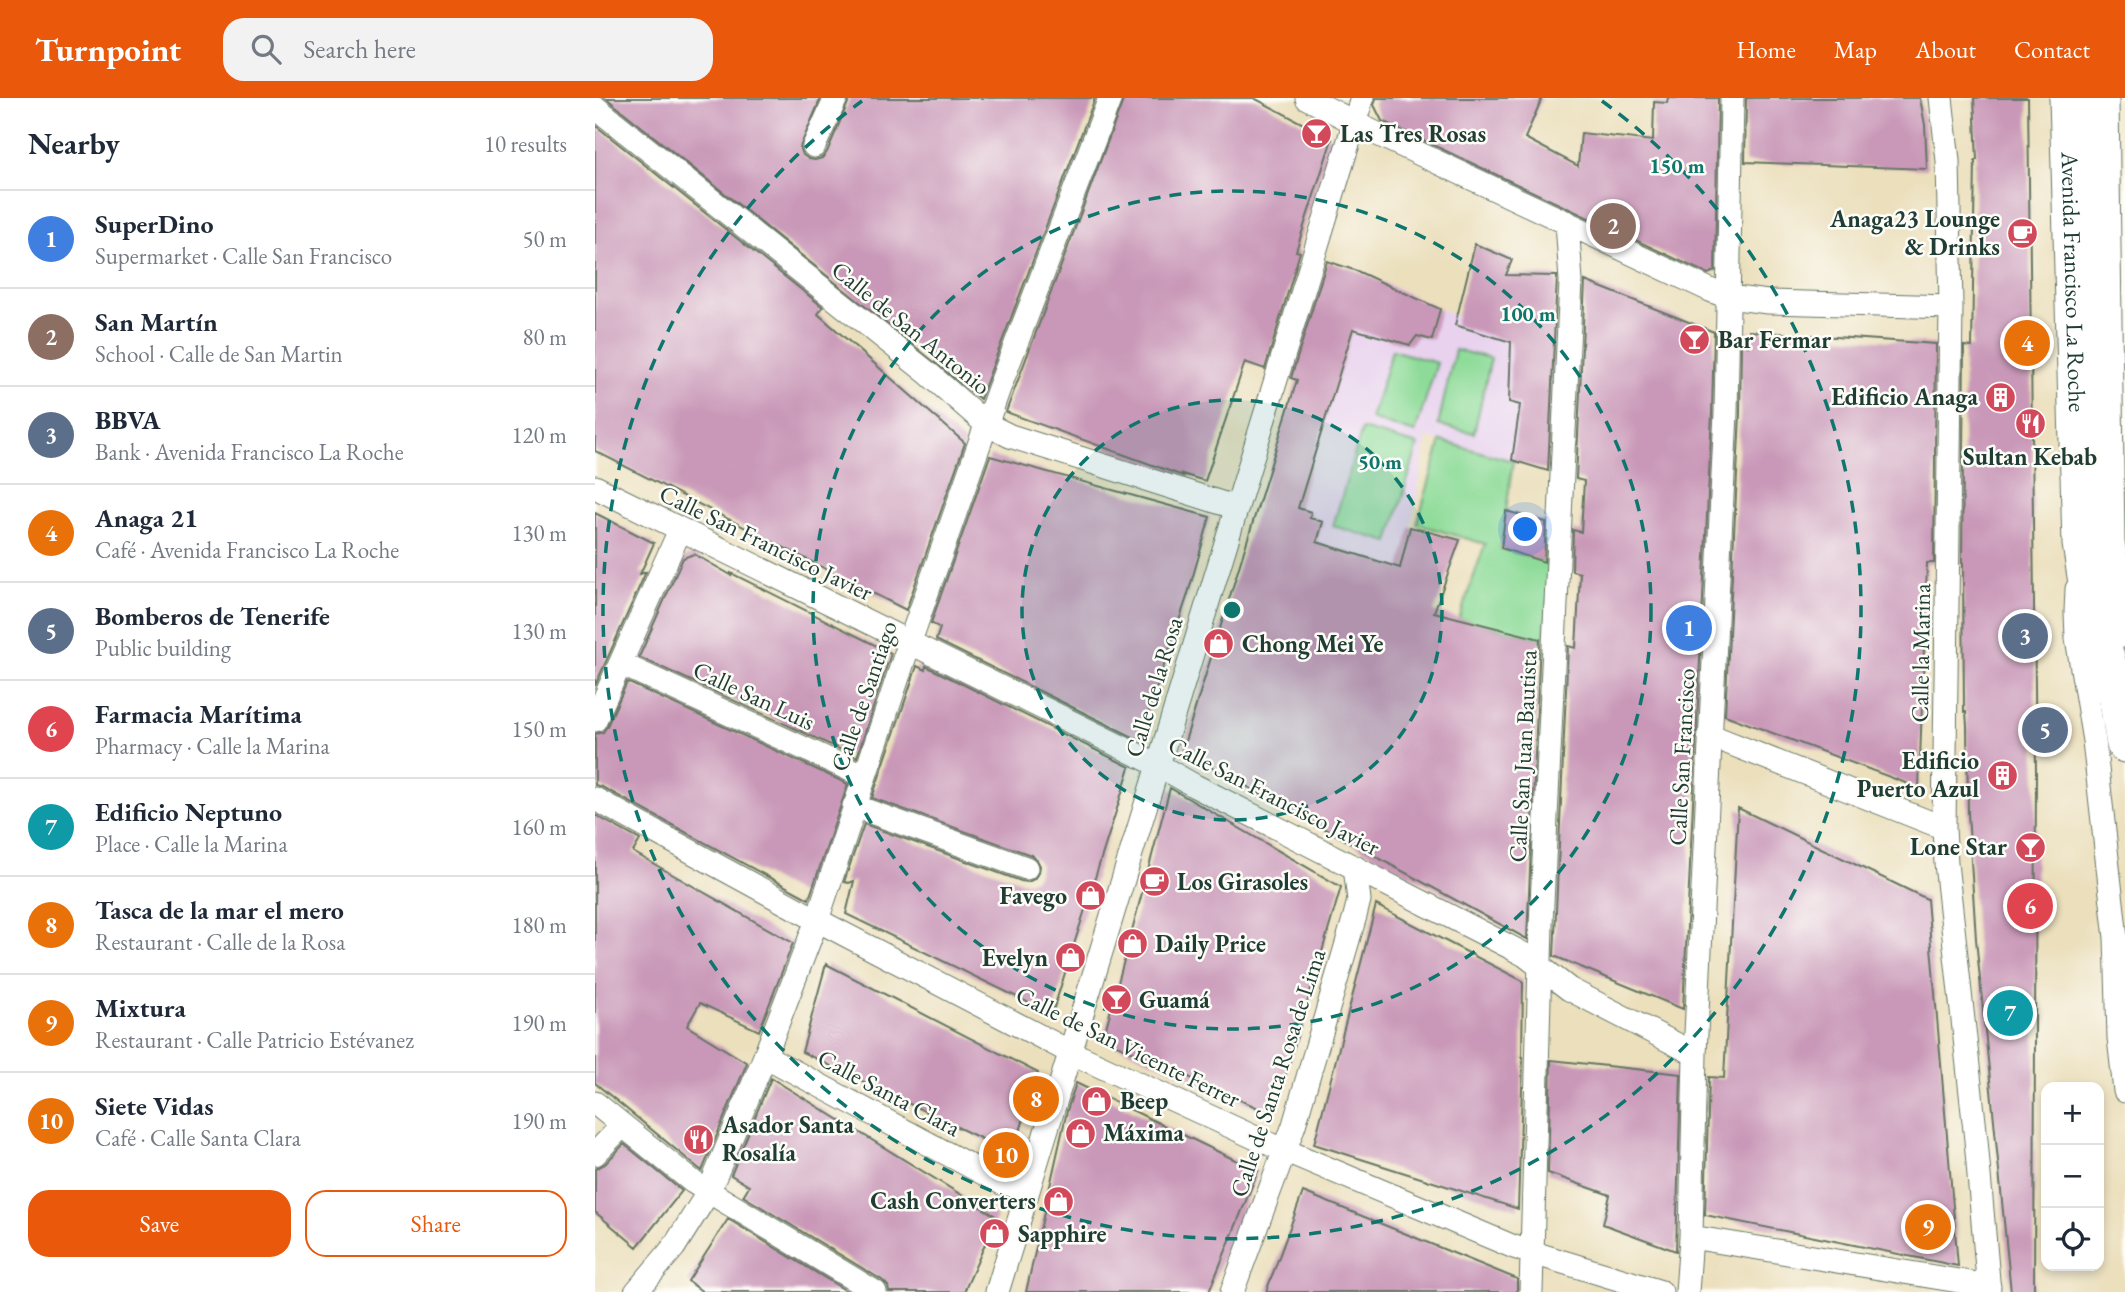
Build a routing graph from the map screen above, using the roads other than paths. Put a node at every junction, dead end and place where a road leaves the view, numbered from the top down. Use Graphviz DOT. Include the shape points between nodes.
graph roads {
  1 [pos="836,98"];
  2 [pos="1110,98"];
  3 [pos="1307,98"];
  4 [pos="1362,98"];
  5 [pos="1732,98"];
  6 [pos="1941,98"];
  7 [pos="2068,98"];
  8 [pos="2100,98"];
  9 [pos="595,107"];
  10 [pos="1355,122"];
  11 [pos="814,146"];
  12 [pos="1567,222"];
  13 [pos="1728,297"];
  14 [pos="1951,307"];
  15 [pos="986,424"];
  16 [pos="595,487"];
  17 [pos="1237,508"];
  18 [pos="680,530"];
  19 [pos="2094,544"];
  20 [pos="2125,629"];
  21 [pos="909,644"];
  22 [pos="621,664"];
  23 [pos="595,720"];
  24 [pos="1709,735"];
  25 [pos="2125,744"];
  26 [pos="1158,765"];
  27 [pos="864,776"];
  28 [pos="595,799"];
  29 [pos="855,806"];
  30 [pos="1944,828"];
  31 [pos="1355,867"];
  32 [pos="1026,868"];
  33 [pos="817,920"];
  34 [pos="1541,967"];
  35 [pos="1070,1052"];
  36 [pos="1695,1054"];
  37 [pos="765,1056"];
  38 [pos="2125,1091"];
  39 [pos="595,1103"];
  40 [pos="622,1126"];
  41 [pos="1285,1150"];
  42 [pos="595,1154"];
  43 [pos="709,1191"];
  44 [pos="1026,1196"];
  45 [pos="1691,1237"];
  46 [pos="1532,1253"];
  47 [pos="1989,1289"];
  48 [pos="636,1292"];
  49 [pos="875,1292"];
  50 [pos="997,1292"];
  51 [pos="1232,1292"];
  52 [pos="1531,1292"];
  53 [pos="1661,1292"];
  54 [pos="1688,1292"];
  1 -- 11 [label="street"];
  2 -- 15 [label="street, Calle de Santiago"];
  3 -- 10 [label="street"];
  4 -- 10 [label="street, Calle de la Rosa"];
  5 -- 13 [label="street, Calle San Francisco"];
  6 -- 14 [label="street, Calle la Marina" via="1948,161"];
  7 -- 19 [label="main road, Avenida Francisco La Roche"];
  8 -- 19 [label="main road, Avenida Francisco La Roche"];
  9 -- 15 [label="street, Calle de San Antonio"];
  10 -- 12 [label="street"];
  10 -- 17 [label="street, Calle de la Rosa"];
  12 -- 13 [label="street"];
  12 -- 34 [label="street, Calle San Juan Bautista" via="1571,281"];
  13 -- 14 [label="street"];
  13 -- 24 [label="street, Calle San Francisco"];
  14 -- 30 [label="street, Calle la Marina"];
  15 -- 17 [label="street, Calle de San Antonio" via="1010,436"];
  15 -- 21 [label="street, Calle de Santiago"];
  16 -- 18 [label="street, Calle San Francisco Javier"];
  17 -- 26 [label="street, Calle de la Rosa"];
  18 -- 21 [label="street, Calle San Francisco Javier"];
  18 -- 22 [label="street"];
  19 -- 20 [label="main road" via="2112,583"];
  19 -- 25 [label="main road" via="2090,602 2115,685"];
  19 -- 38 [label="street, Avenida Francisco La Roche" via="2075,612 2113,907"];
  21 -- 26 [label="street, Calle San Francisco Javier"];
  21 -- 27 [label="street, Calle de Santiago"];
  22 -- 23 [label="street"];
  22 -- 27 [label="street, Calle San Luis"];
  24 -- 30 [label="street"];
  24 -- 36 [label="street, Calle San Francisco"];
  26 -- 31 [label="street, Calle San Francisco Javier"];
  26 -- 35 [label="street, Calle de la Rosa"];
  27 -- 29 [label="street, Calle de Santiago"];
  28 -- 33 [label="street, Calle de San Vicente Ferrer"];
  29 -- 32 [label="street"];
  29 -- 33 [label="street, Calle de Santiago"];
  30 -- 47 [label="street, Calle la Marina"];
  31 -- 34 [label="street, Calle San Francisco Javier"];
  31 -- 41 [label="street, Calle de Santa Rosa de Lima" via="1359,900"];
  33 -- 35 [label="street, Calle de San Vicente Ferrer"];
  33 -- 37 [label="street, Calle de Santiago"];
  34 -- 36 [label="street, Calle San Francisco Javier" via="1569,989"];
  34 -- 46 [label="street, Calle San Juan Bautista"];
  35 -- 41 [label="street, Calle de San Vicente Ferrer"];
  35 -- 44 [label="street, Calle de la Rosa"];
  36 -- 45 [label="street, Calle San Francisco"];
  37 -- 43 [label="street, Calle de Santiago"];
  37 -- 44 [label="street, Calle Santa Clara"];
  39 -- 40 [label="street"];
  40 -- 42 [label="street"];
  40 -- 43 [label="street"];
  41 -- 46 [label="street, Calle de San Vicente Ferrer"];
  41 -- 51 [label="street, Calle de Santa Rosa de Lima"];
  43 -- 48 [label="street, Calle de Santiago" via="674,1247"];
  43 -- 49 [label="street"];
  44 -- 50 [label="street, Calle de la Rosa"];
  45 -- 47 [label="street"];
  45 -- 54 [label="street, Calle San Francisco"];
  46 -- 52 [label="street, Calle San Juan Bautista"];
  46 -- 53 [label="street, Calle de San Vicente Ferrer"];
}
